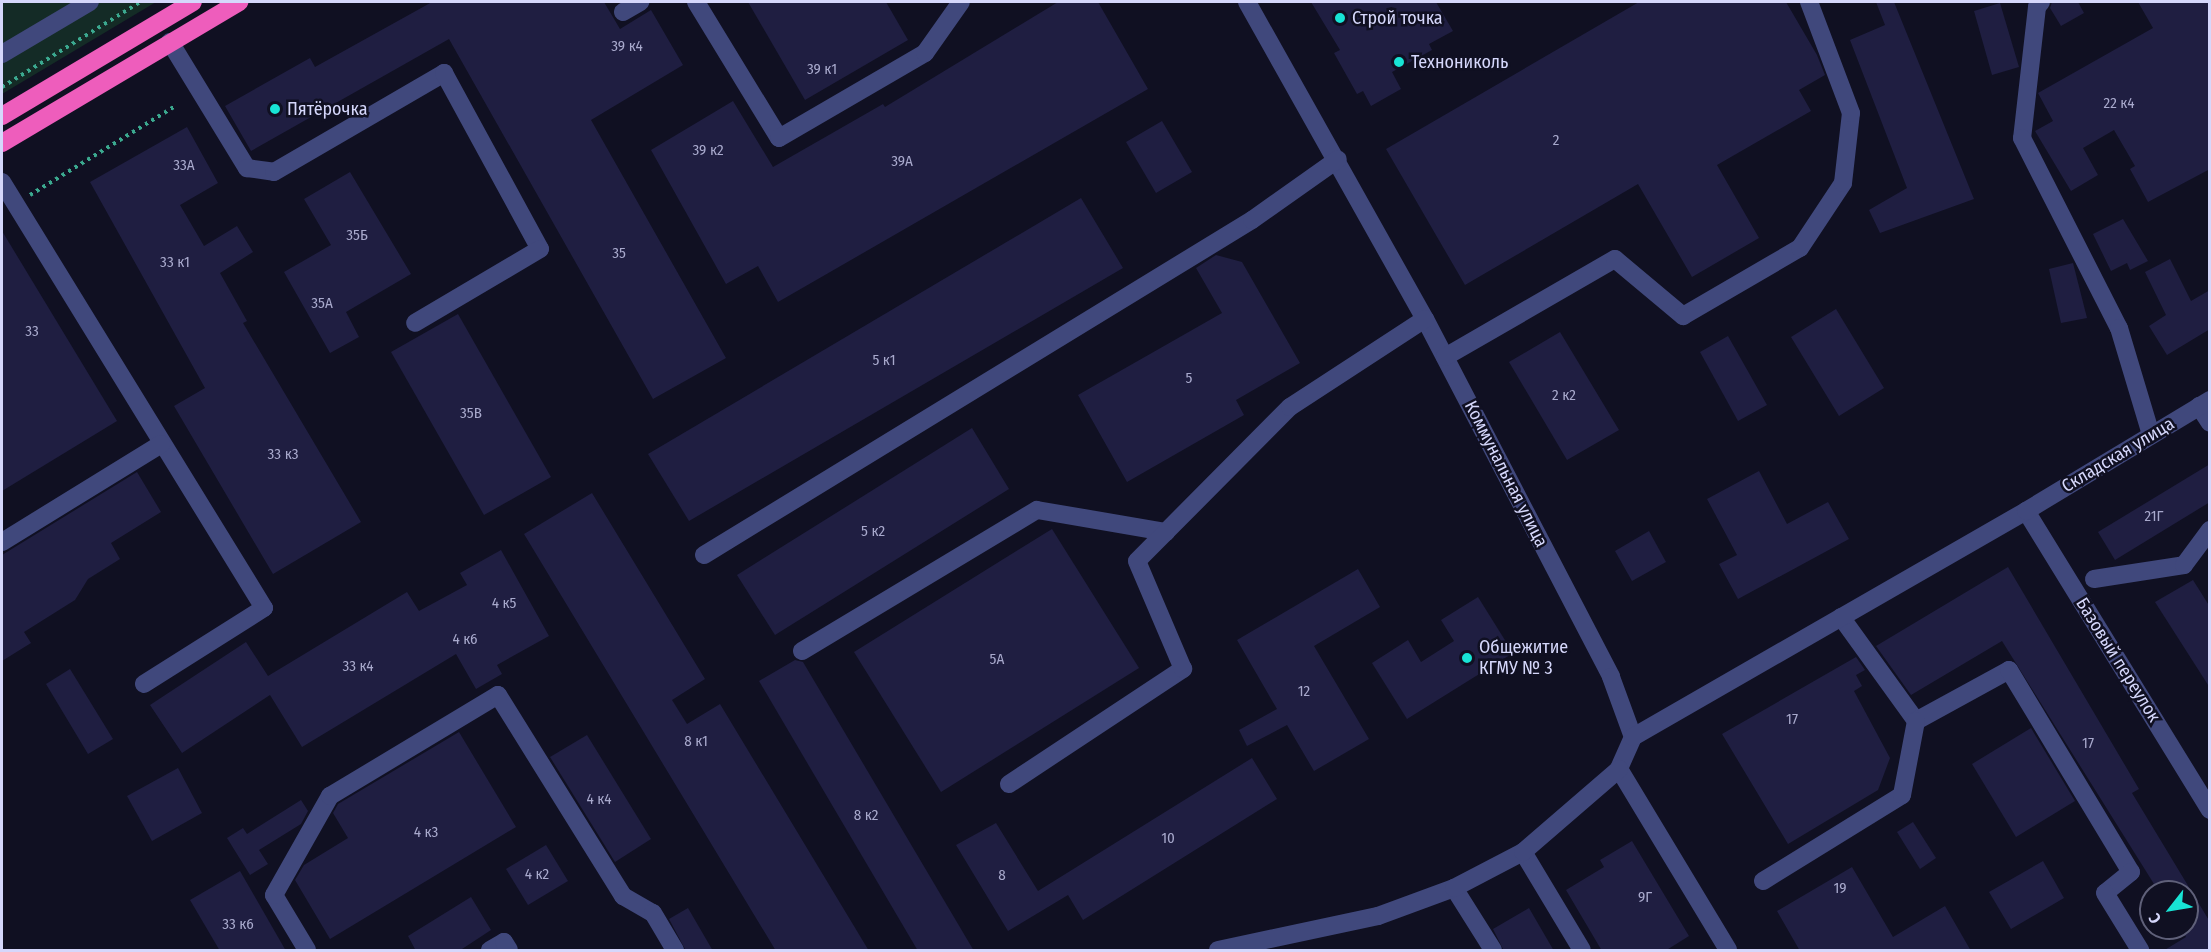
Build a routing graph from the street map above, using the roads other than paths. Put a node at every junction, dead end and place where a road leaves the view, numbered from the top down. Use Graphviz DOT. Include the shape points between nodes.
graph roads {
  1 [pos="90,2"];
  2 [pos="193,2"];
  3 [pos="238,2"];
  4 [pos="640,2"];
  5 [pos="696,2"];
  6 [pos="961,2"];
  7 [pos="1247,2"];
  8 [pos="1809,2"];
  9 [pos="2041,2"];
  10 [pos="623,12"];
  11 [pos="170,42"];
  12 [pos="2,54"];
  13 [pos="2,116"];
  14 [pos="2,143"];
  15 [pos="1338,159"];
  16 [pos="2,182"];
  17 [pos="1425,319"];
  18 [pos="415,322"];
  19 [pos="1445,357"];
  20 [pos="2204,403"];
  21 [pos="2210,423"];
  22 [pos="2151,435"];
  23 [pos="161,444"];
  24 [pos="2026,511"];
  25 [pos="2210,530"];
  26 [pos="1166,532"];
  27 [pos="2,542"];
  28 [pos="704,555"];
  29 [pos="2094,579"];
  30 [pos="1841,617"];
  31 [pos="802,651"];
  32 [pos="144,684"];
  33 [pos="1916,721"];
  34 [pos="1633,737"];
  35 [pos="1619,769"];
  36 [pos="1009,784"];
  37 [pos="2209,808"];
  38 [pos="1523,852"];
  39 [pos="1763,880"];
  40 [pos="1454,888"];
  41 [pos="307,951"];
  42 [pos="490,951"];
  43 [pos="509,951"];
  44 [pos="675,951"];
  45 [pos="1218,951"];
  46 [pos="1493,951"];
  47 [pos="1582,951"];
  48 [pos="1728,951"];
  49 [pos="2140,951"];
  1 -- 12 [label="street"];
  2 -- 13 [label="highway"];
  3 -- 11 [label="highway"];
  4 -- 10 [label="street"];
  5 -- 6 [label="street" via="779,138 925,53"];
  7 -- 15 [label="street, Коммунальная улица"];
  8 -- 19 [label="street" via="1851,113 1843,183 1800,248 1683,316 1615,259"];
  9 -- 22 [label="street" via="2037,7 2022,138 2119,328"];
  11 -- 14 [label="highway"];
  11 -- 18 [label="street" via="247,168 274,172 444,73 540,249"];
  15 -- 17 [label="street, Коммунальная улица"];
  15 -- 28 [label="street" via="1252,220"];
  16 -- 23 [label="street"];
  17 -- 19 [label="street, Коммунальная улица"];
  17 -- 26 [label="street" via="1290,407"];
  19 -- 34 [label="street, Коммунальная улица" via="1611,677"];
  20 -- 21 [label="street"];
  20 -- 22 [label="street, Складская улица"];
  22 -- 24 [label="street, Складская улица"];
  23 -- 27 [label="street"];
  23 -- 32 [label="street" via="264,608"];
  24 -- 30 [label="street, Складская улица"];
  24 -- 37 [label="street, Базовый переулок"];
  25 -- 29 [label="street" via="2184,566"];
  26 -- 31 [label="street" via="1037,510"];
  26 -- 36 [label="street" via="1137,561 1183,669"];
  30 -- 33 [label="street"];
  30 -- 34 [label="street, Складская улица"];
  33 -- 39 [label="street" via="1902,795"];
  33 -- 49 [label="street" via="2009,670 2131,872 2104,893"];
  34 -- 35 [label="street"];
  35 -- 38 [label="street"];
  35 -- 48 [label="street"];
  38 -- 40 [label="street"];
  38 -- 47 [label="street"];
  40 -- 45 [label="street" via="1378,916"];
  40 -- 46 [label="street"];
  41 -- 44 [label="street" via="274,895 330,796 498,695 622,896 652,914"];
  42 -- 43 [label="street" via="504,942"];
}
